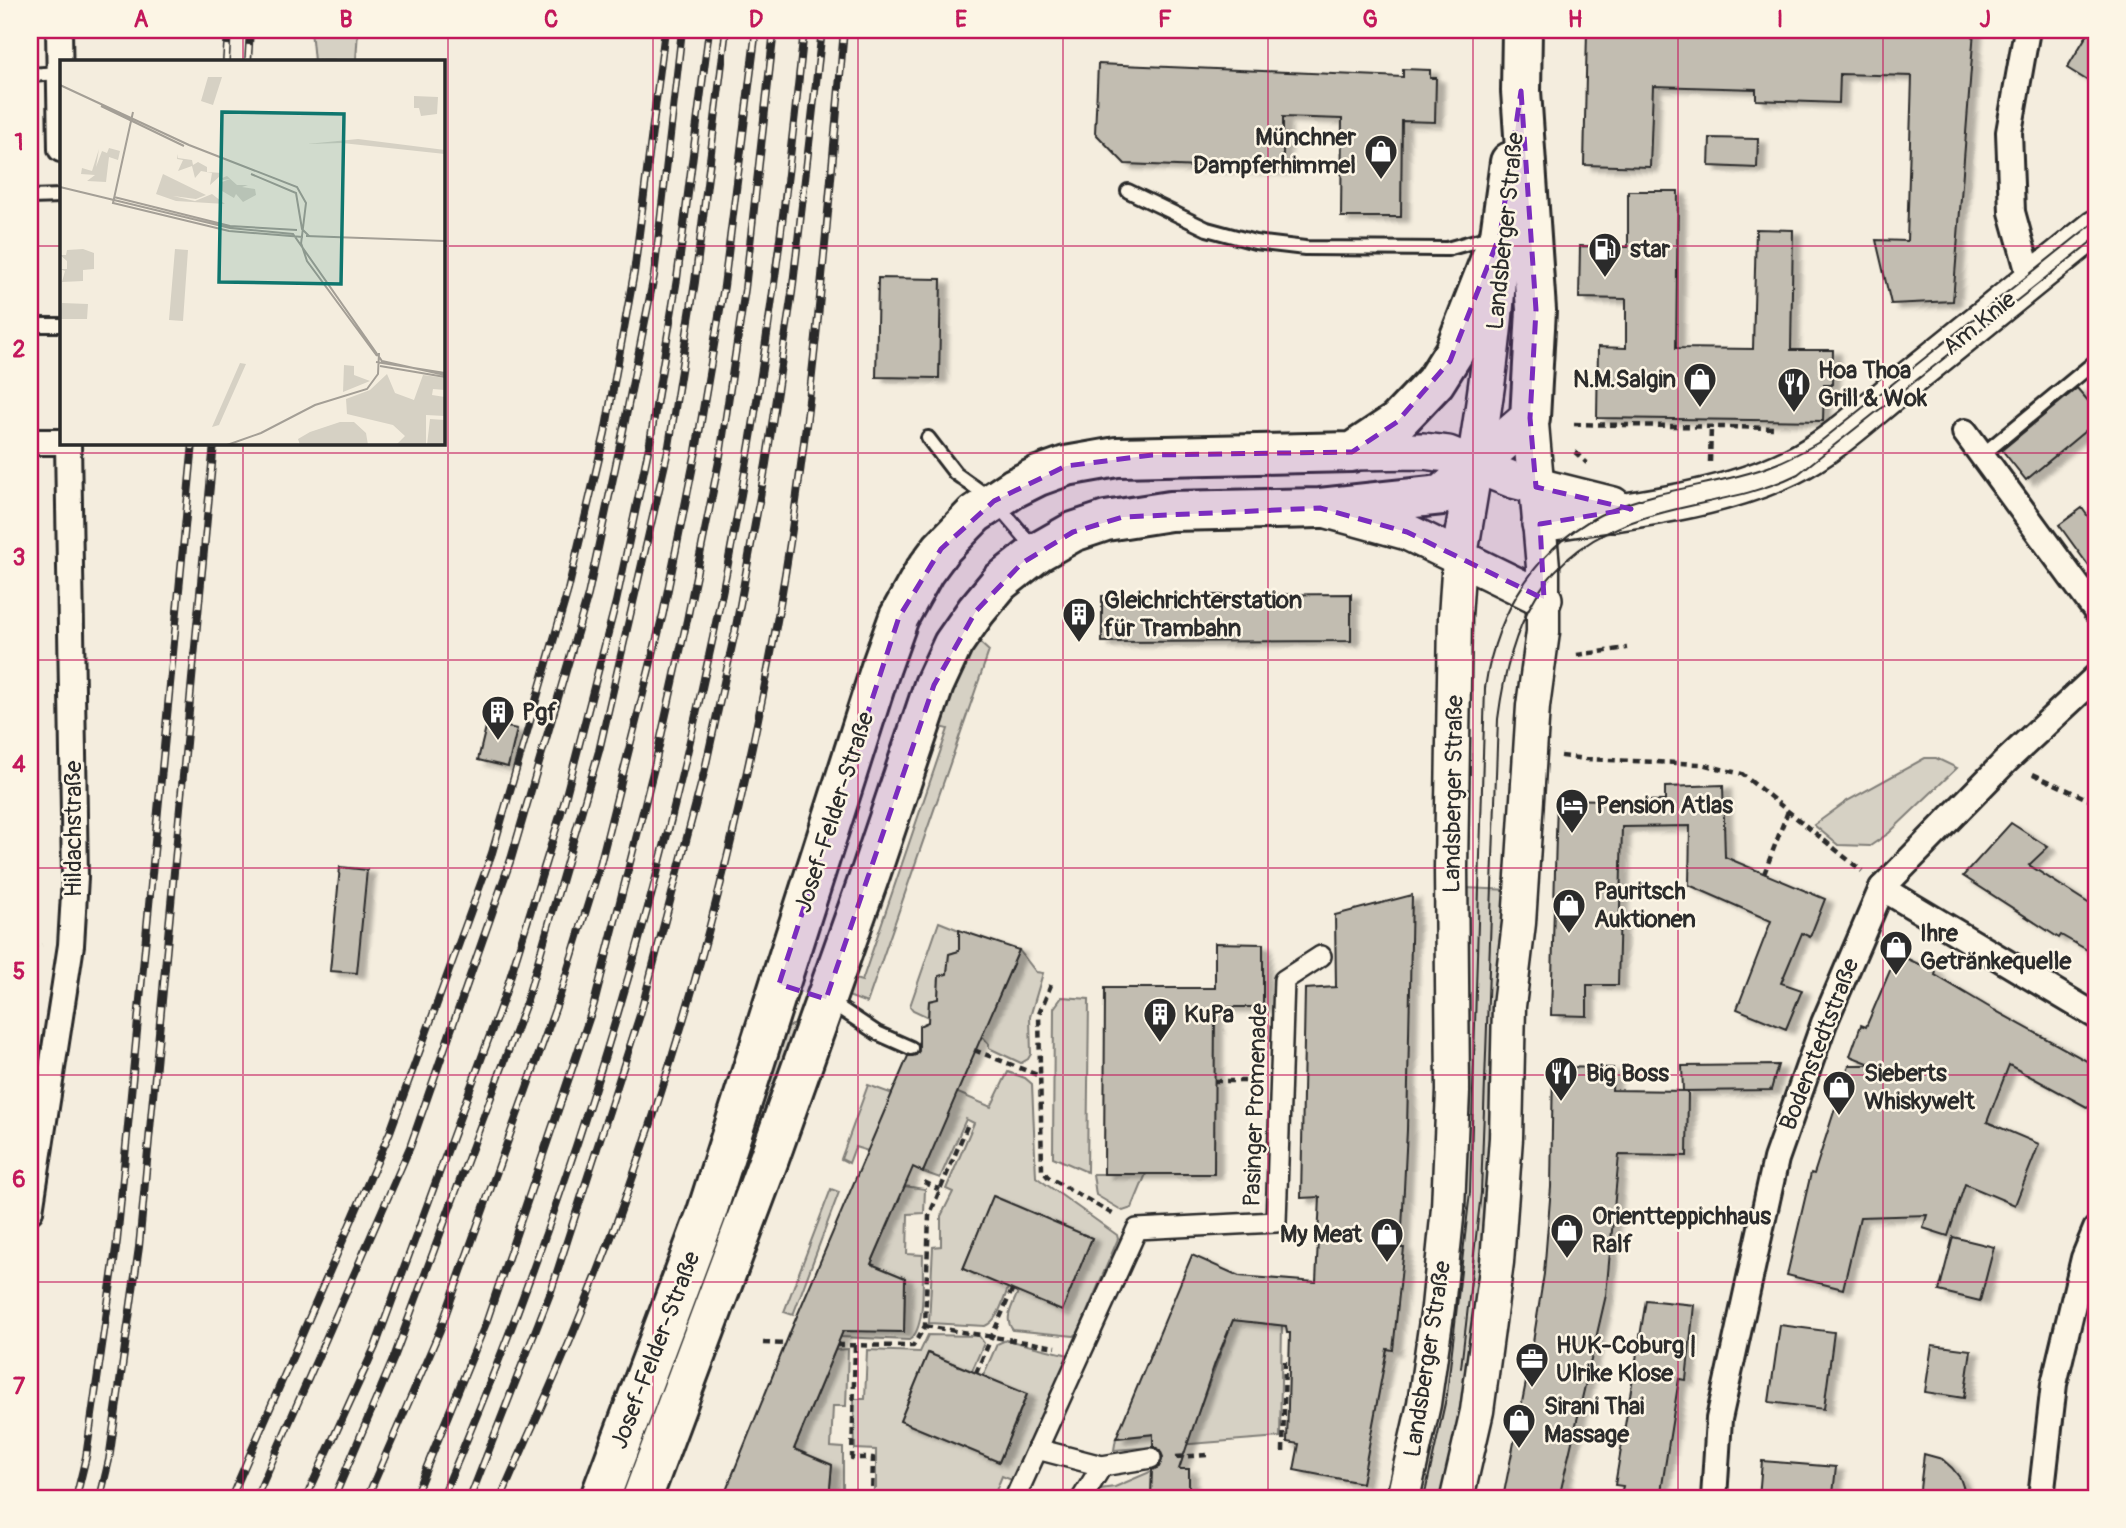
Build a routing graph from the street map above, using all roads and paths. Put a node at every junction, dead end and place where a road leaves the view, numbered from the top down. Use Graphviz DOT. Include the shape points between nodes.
graph roads {
  1 [pos="59,30"];
  2 [pos="1522,30"];
  3 [pos="2027,30"];
  4 [pos="60,73"];
  5 [pos="30,75"];
  6 [pos="1128,191"];
  7 [pos="60,196"];
  8 [pos="30,197"];
  9 [pos="2096,228"];
  10 [pos="1516,236"];
  11 [pos="2031,281"];
  12 [pos="30,325"];
  13 [pos="60,325"];
  14 [pos="2096,361"];
  15 [pos="1530,418"];
  16 [pos="1574,424"];
  17 [pos="1774,428"];
  18 [pos="1965,432"];
  19 [pos="928,438"];
  20 [pos="30,442"];
  21 [pos="60,442"];
  22 [pos="68,444"];
  23 [pos="1352,452"];
  24 [pos="1982,455"];
  25 [pos="1474,465"];
  26 [pos="1536,487"];
  27 [pos="994,500"];
  28 [pos="1320,508"];
  29 [pos="1631,509"];
  30 [pos="1540,524"];
  31 [pos="1038,552"];
  32 [pos="1459,558"];
  33 [pos="1544,599"];
  34 [pos="2096,611"];
  35 [pos="1627,648"];
  36 [pos="1577,655"];
  37 [pos="2096,677"];
  38 [pos="1553,755"];
  39 [pos="2006,762"];
  40 [pos="2096,803"];
  41 [pos="1788,811"];
  42 [pos="1764,874"];
  43 [pos="1882,888"];
  44 [pos="1321,956"];
  45 [pos="779,984"];
  46 [pos="1051,985"];
  47 [pos="826,999"];
  48 [pos="2096,1016"];
  49 [pos="911,1048"];
  50 [pos="974,1050"];
  51 [pos="1040,1076"];
  52 [pos="1214,1081"];
  53 [pos="1237,1081"];
  54 [pos="39,1096"];
  55 [pos="968,1124"];
  56 [pos="924,1182"];
  57 [pos="940,1190"];
  58 [pos="30,1211"];
  59 [pos="1131,1226"];
  60 [pos="2096,1229"];
  61 [pos="1012,1290"];
  62 [pos="925,1326"];
  63 [pos="993,1337"];
  64 [pos="762,1343"];
  65 [pos="786,1344"];
  66 [pos="837,1345"];
  67 [pos="855,1345"];
  68 [pos="1077,1350"];
  69 [pos="1285,1358"];
  70 [pos="976,1373"];
  71 [pos="1037,1449"];
  72 [pos="1283,1452"];
  73 [pos="1151,1458"];
  74 [pos="1102,1466"];
  75 [pos="600,1498"];
  76 [pos="642,1498"];
  77 [pos="872,1498"];
  78 [pos="1015,1498"];
  79 [pos="1082,1498"];
  80 [pos="1403,1498"];
  81 [pos="1457,1498"];
  82 [pos="1714,1498"];
  83 [pos="2041,1498"];
  1 -- 4 [label="street"];
  2 -- 10 [label="main road, Landsberger Straße"];
  3 -- 11 [label="street" via="2009,132 2012,212"];
  4 -- 5 [label="lane"];
  6 -- 10 [label="lane" via="1207,229 1255,242 1447,249"];
  7 -- 8 [label="lane"];
  9 -- 11 [label="main road, Am Knie"];
  10 -- 15 [label="main road, Landsberger Straße" via="1536,310"];
  10 -- 23 [label="main road" via="1443,371 1410,410"];
  10 -- 25 [label="main road, Landsberger Straße" via="1496,316"];
  11 -- 29 [label="main road, Am Knie" via="1846,430 1793,466 1720,491"];
  12 -- 13 [label="lane"];
  14 -- 24 [label="lane"];
  15 -- 25 [label="main road"];
  15 -- 26 [label="main road, Landsberger Straße"];
  16 -- 17 [label="path"];
  18 -- 24 [label="street"];
  19 -- 27 [label="lane" via="955,473"];
  20 -- 21 [label="street"];
  22 -- 54 [label="street, Hildachstraße" via="75,877 71,945"];
  23 -- 25 [label="main road, Josef-Felder-Straße" via="1423,451 1448,454"];
  23 -- 27 [label="main road, Josef-Felder-Straße" via="1088,460 1038,476"];
  24 -- 34 [label="street"];
  25 -- 26 [label="main road, Am Knie"];
  25 -- 28 [label="main road, Josef-Felder-Straße" via="1442,495"];
  25 -- 32 [label="main road, Landsberger Straße"];
  26 -- 29 [label="main road, Am Knie"];
  26 -- 30 [label="street, Landsberger Straße"];
  27 -- 31 [label="lane"];
  27 -- 45 [label="main road, Josef-Felder-Straße" via="957,529 924,572 899,617"];
  28 -- 31 [label="main road, Josef-Felder-Straße" via="1143,513 1073,532"];
  28 -- 32 [label="main road, Josef-Felder-Straße" via="1398,529"];
  29 -- 30 [label="main road, Am Knie"];
  30 -- 33 [label="street, Landsberger Straße"];
  31 -- 47 [label="main road, Josef-Felder-Straße" via="1000,582 943,664"];
  32 -- 33 [label="main road"];
  32 -- 80 [label="street, Landsberger Straße" via="1448,1208 1427,1380"];
  33 -- 81 [label="street, Landsberger Straße" via="1509,1006 1497,1262 1477,1411"];
  35 -- 36 [label="path"];
  37 -- 39 [label="street, Bodenstedtstraße"];
  38 -- 41 [label="path" via="1728,768"];
  39 -- 40 [label="path"];
  39 -- 43 [label="street, Bodenstedtstraße"];
  41 -- 42 [label="path"];
  41 -- 43 [label="path"];
  43 -- 48 [label="street"];
  43 -- 82 [label="street, Bodenstedtstraße" via="1824,1023 1776,1159 1719,1419"];
  44 -- 59 [label="street, Pasinger Promenade" via="1284,980 1276,1222"];
  45 -- 47 [label="main road"];
  45 -- 75 [label="main road, Josef-Felder-Straße" via="706,1215"];
  46 -- 51 [label="path" via="1039,1014"];
  47 -- 49 [label="lane" via="877,1033"];
  47 -- 76 [label="main road, Josef-Felder-Straße"];
  50 -- 51 [label="path"];
  51 -- 59 [label="path" via="1042,1170"];
  52 -- 53 [label="path"];
  54 -- 58 [label="street, Hildachstraße"];
  55 -- 57 [label="path"];
  56 -- 57 [label="path"];
  57 -- 62 [label="path" via="929,1216"];
  59 -- 68 [label="street"];
  60 -- 83 [label="street" via="2084,1258 2054,1384"];
  61 -- 63 [label="path"];
  62 -- 63 [label="path"];
  62 -- 67 [label="path" via="913,1346"];
  63 -- 68 [label="path"];
  63 -- 70 [label="path"];
  64 -- 65 [label="path"];
  66 -- 67 [label="path"];
  67 -- 77 [label="path" via="852,1458 873,1458"];
  68 -- 71 [label="street"];
  69 -- 72 [label="path"];
  71 -- 74 [label="street"];
  71 -- 78 [label="street"];
  73 -- 74 [label="street"];
  74 -- 79 [label="street"];
}
